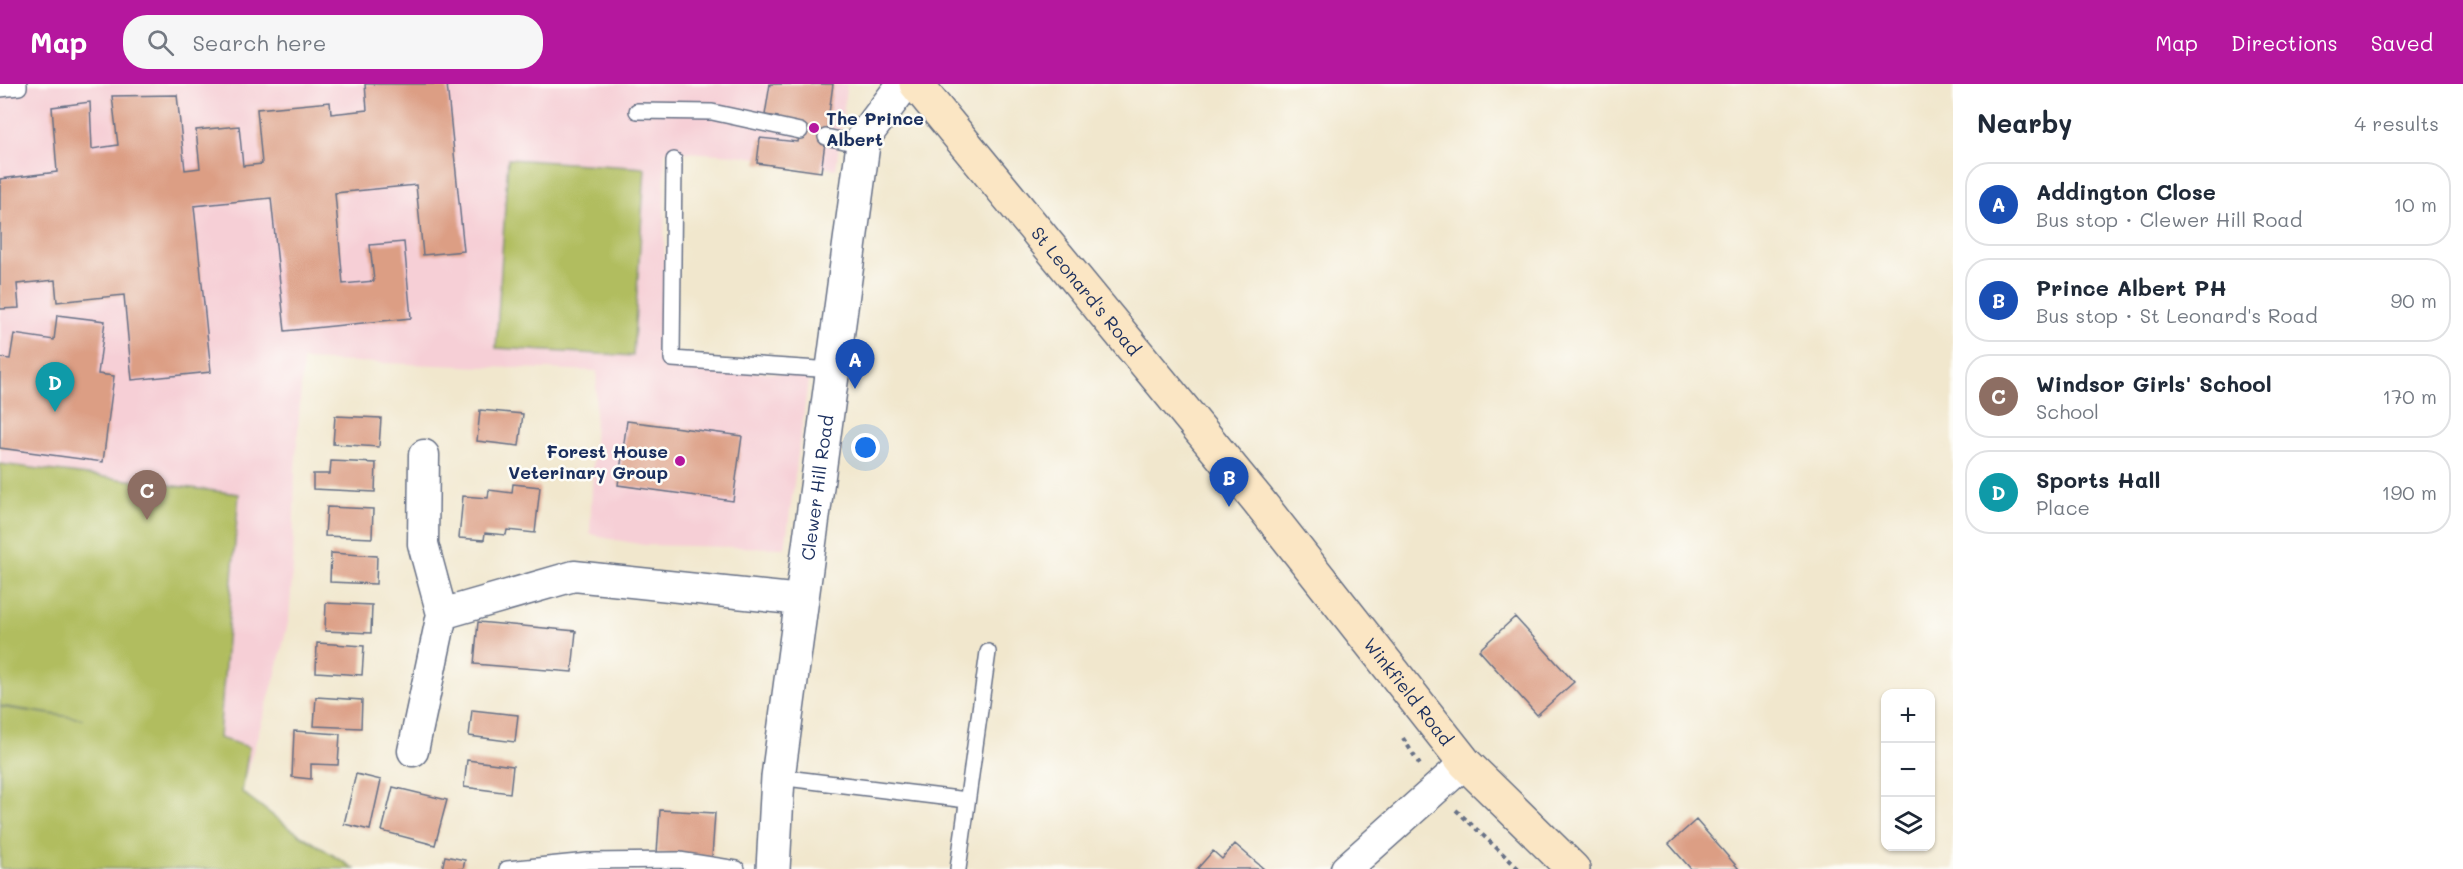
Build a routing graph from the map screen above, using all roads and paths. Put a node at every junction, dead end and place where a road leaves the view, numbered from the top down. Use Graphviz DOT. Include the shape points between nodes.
graph roads {
  1 [pos="19,84"];
  2 [pos="904,84"];
  3 [pos="916,84"];
  4 [pos="0,89"];
  5 [pos="638,111"];
  6 [pos="800,131"];
  7 [pos="826,137"];
  8 [pos="863,145"];
  9 [pos="674,160"];
  10 [pos="833,370"];
  11 [pos="424,455"];
  12 [pos="1257,499"];
  13 [pos="802,600"];
  14 [pos="442,614"];
  15 [pos="988,652"];
  16 [pos="413,751"];
  17 [pos="1465,763"];
  18 [pos="778,777"];
  19 [pos="967,800"];
  20 [pos="507,869"];
  21 [pos="737,869"];
  22 [pos="773,869"];
  23 [pos="958,869"];
  24 [pos="1346,869"];
  25 [pos="1573,869"];
  1 -- 4 [label="lane"];
  2 -- 8 [label="street, Clewer Hill Road" via="864,137"];
  3 -- 12 [label="main road, St Leonard's Road"];
  5 -- 6 [label="lane" via="712,112"];
  7 -- 8 [label="lane"];
  8 -- 10 [label="street, Clewer Hill Road"];
  9 -- 10 [label="lane" via="672,359"];
  10 -- 13 [label="street, Clewer Hill Road"];
  11 -- 14 [label="street" via="423,544"];
  12 -- 17 [label="main road, Winkfield Road"];
  13 -- 14 [label="street" via="574,576"];
  13 -- 18 [label="street, Clewer Hill Road"];
  14 -- 16 [label="street"];
  15 -- 19 [label="lane"];
  17 -- 24 [label="street"];
  17 -- 25 [label="main road, Winkfield Road"];
  18 -- 19 [label="lane"];
  18 -- 22 [label="street, Clewer Hill Road"];
  19 -- 23 [label="lane"];
  20 -- 21 [label="lane" via="588,861 679,860"];
}
